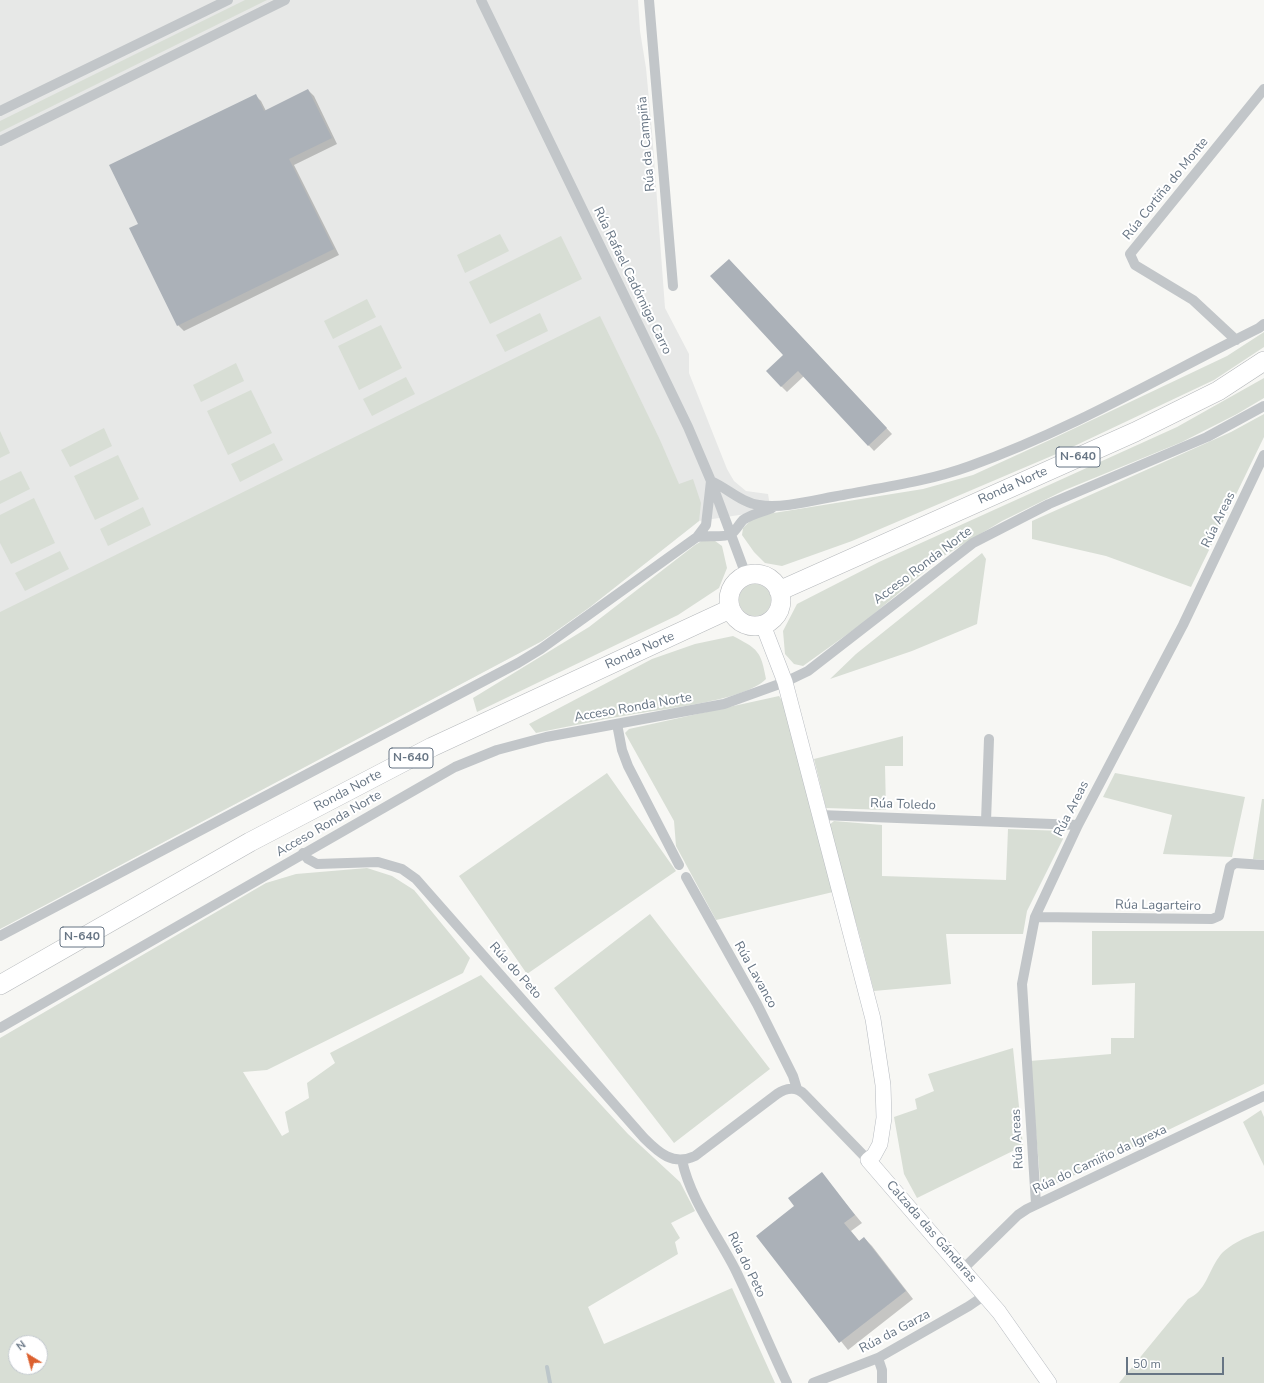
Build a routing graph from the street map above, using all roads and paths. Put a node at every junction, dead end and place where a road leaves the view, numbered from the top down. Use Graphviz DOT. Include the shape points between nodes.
graph roads {
  1 [pos="228,0"];
  2 [pos="285,0"];
  3 [pos="649,0"];
  4 [pos="480,1"];
  5 [pos="1264,89"];
  6 [pos="0,111"];
  7 [pos="0,141"];
  8 [pos="673,286"];
  9 [pos="1264,324"];
  10 [pos="1236,340"];
  11 [pos="1264,361"];
  12 [pos="1264,406"];
  13 [pos="1264,455"];
  14 [pos="711,481"];
  15 [pos="782,505"];
  16 [pos="732,534"];
  17 [pos="697,537"];
  18 [pos="746,575"];
  19 [pos="779,591"];
  20 [pos="730,609"];
  21 [pos="763,625"];
  22 [pos="785,682"];
  23 [pos="617,724"];
  24 [pos="989,739"];
  25 [pos="820,815"];
  26 [pos="986,821"];
  27 [pos="1078,825"];
  28 [pos="303,853"];
  29 [pos="679,864"];
  30 [pos="1264,865"];
  31 [pos="686,877"];
  32 [pos="1035,917"];
  33 [pos="0,936"];
  34 [pos="0,986"];
  35 [pos="0,1028"];
  36 [pos="799,1090"];
  37 [pos="1264,1096"];
  38 [pos="682,1160"];
  39 [pos="868,1160"];
  40 [pos="1036,1204"];
  41 [pos="962,1270"];
  42 [pos="985,1295"];
  43 [pos="878,1358"];
  44 [pos="787,1383"];
  45 [pos="813,1383"];
  46 [pos="882,1383"];
  47 [pos="1049,1383"];
  1 -- 6 [label="street"];
  2 -- 7 [label="street"];
  3 -- 8 [label="street, Rúa da Campiña"];
  4 -- 14 [label="street, Rúa Rafael Cadórniga Carro" via="658,363"];
  5 -- 10 [label="street, Rúa Cortiña do Monte" via="1130,254 1135,265 1193,300"];
  9 -- 10 [label="street"];
  10 -- 15 [label="street" via="1078,420 1016,449 968,467 919,481"];
  11 -- 19 [label="highway, Ronda Norte / N-640" via="1218,391 1135,432"];
  12 -- 22 [label="street, Acceso Ronda Norte" via="1207,437 1049,504 973,543 808,671"];
  13 -- 27 [label="street, Rúa Areas" via="1183,624"];
  14 -- 15 [label="street" via="733,495 759,505"];
  14 -- 16 [label="street, Rúa Rafael Cadórniga Carro"];
  14 -- 17 [label="street" via="706,525"];
  15 -- 16 [label="street" via="751,515"];
  16 -- 17 [label="street"];
  16 -- 18 [label="street, Rúa Rafael Cadórniga Carro"];
  17 -- 33 [label="street" via="518,663"];
  18 -- 19 [label="highway" via="762,575 775,584"];
  18 -- 20 [label="highway" via="733,585 729,593"];
  19 -- 21 [label="highway" via="780,607 774,618"];
  20 -- 21 [label="highway" via="734,616 747,626"];
  20 -- 34 [label="highway, Ronda Norte / N-640" via="425,751 250,842"];
  21 -- 22 [label="main road"];
  22 -- 23 [label="street, Acceso Ronda Norte" via="724,704"];
  22 -- 25 [label="main road"];
  23 -- 28 [label="street, Acceso Ronda Norte" via="546,737 497,750 455,767"];
  23 -- 29 [label="street" via="628,766"];
  24 -- 26 [label="street"];
  25 -- 26 [label="street, Rúa Toledo"];
  25 -- 39 [label="main road" via="873,1019 883,1085 883,1136 878,1150"];
  26 -- 27 [label="street, Rúa Toledo"];
  27 -- 32 [label="street, Rúa Areas"];
  28 -- 35 [label="street, Acceso Ronda Norte"];
  28 -- 38 [label="street, Rúa do Peto" via="317,864 378,862 402,869 416,879 655,1149 665,1157"];
  30 -- 32 [label="street, Rúa Lagarteiro" via="1235,863 1230,867 1219,916 1212,919"];
  31 -- 36 [label="street, Rúa Lavanco" via="757,1004"];
  32 -- 40 [label="street, Rúa Areas" via="1022,984"];
  36 -- 38 [label="street" via="782,1091 704,1151"];
  36 -- 39 [label="street, Calzada das Gándaras"];
  37 -- 40 [label="street, Rúa do Camiño da Igrexa"];
  38 -- 44 [label="street, Rúa do Peto" via="696,1197 735,1270"];
  39 -- 41 [label="main road, Calzada das Gándaras"];
  40 -- 41 [label="street, Rúa do Camiño da Igrexa" via="1018,1215"];
  41 -- 42 [label="main road, Calzada das Gándaras"];
  42 -- 43 [label="street, Rúa da Garza"];
  42 -- 47 [label="main road, Calzada das Gándaras" via="1016,1334"];
  43 -- 45 [label="street, Rúa da Garza"];
  43 -- 46 [label="street" via="882,1370"];
}
